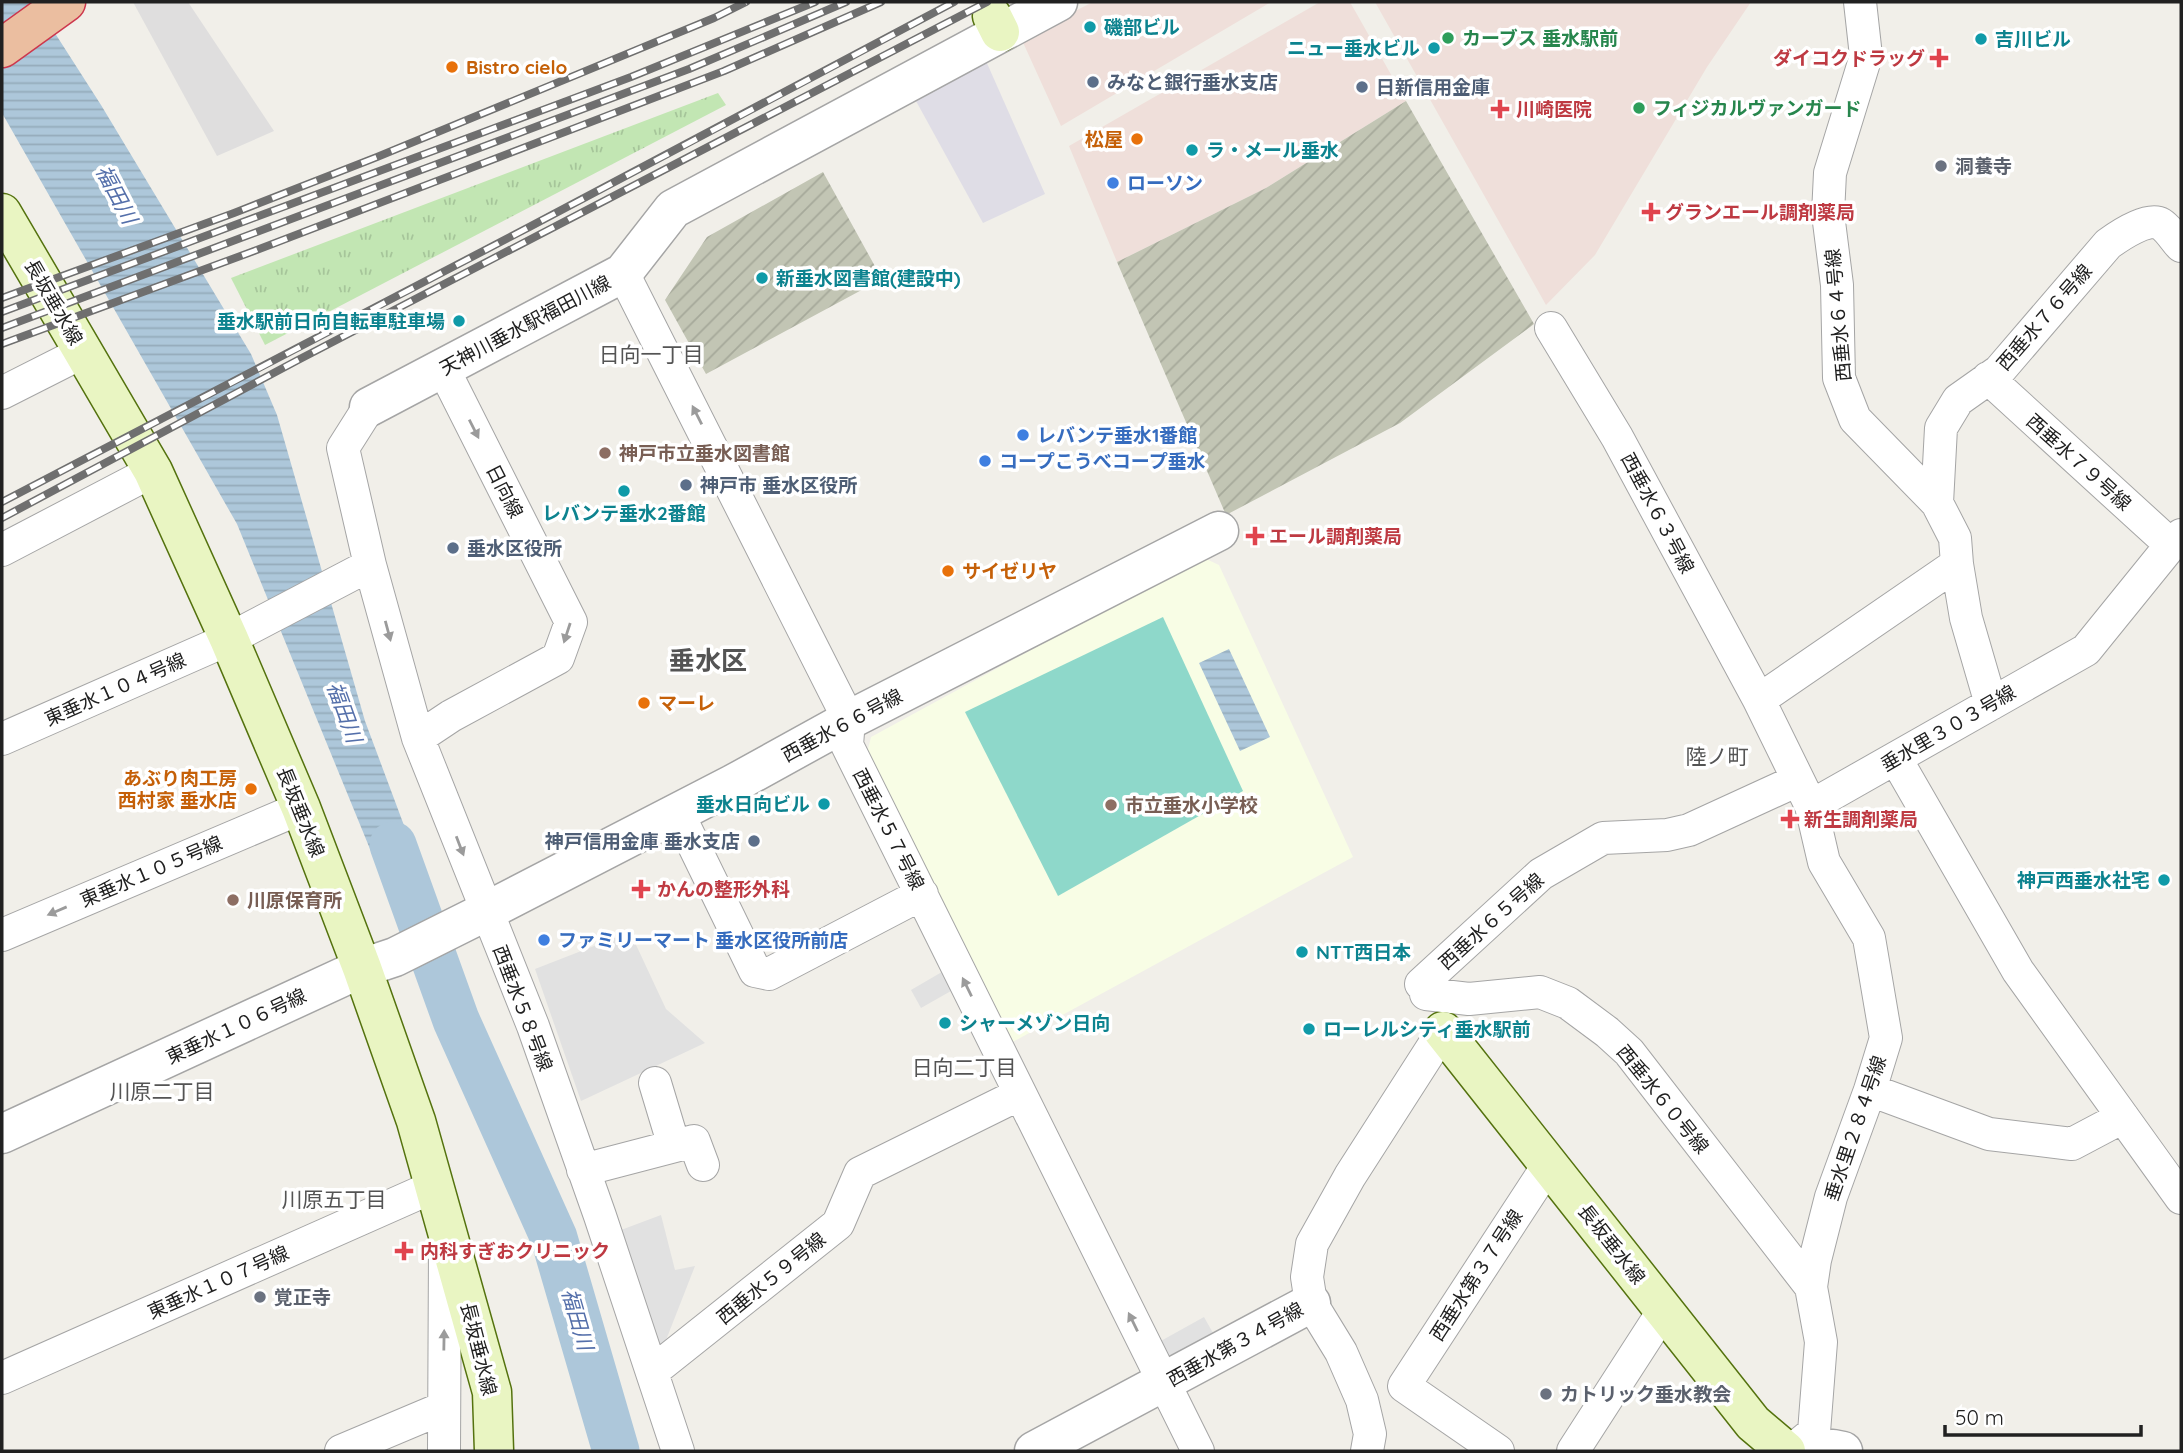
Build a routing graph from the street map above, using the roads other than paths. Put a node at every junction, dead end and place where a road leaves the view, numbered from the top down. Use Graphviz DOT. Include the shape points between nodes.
graph roads {
  1 [pos="66,2"];
  2 [pos="1058,2"];
  3 [pos="1860,2"];
  4 [pos="2,48"];
  5 [pos="2,213"];
  6 [pos="2181,246"];
  7 [pos="624,273"];
  8 [pos="1550,328"];
  9 [pos="83,352"];
  10 [pos="443,368"];
  11 [pos="1988,378"];
  12 [pos="2,393"];
  13 [pos="369,407"];
  14 [pos="153,471"];
  15 [pos="1937,503"];
  16 [pos="1219,531"];
  17 [pos="2176,540"];
  18 [pos="2,550"];
  19 [pos="1957,564"];
  20 [pos="370,565"];
  21 [pos="242,633"];
  22 [pos="1759,700"];
  23 [pos="1991,704"];
  24 [pos="849,720"];
  25 [pos="418,738"];
  26 [pos="2,739"];
  27 [pos="1896,759"];
  28 [pos="1804,793"];
  29 [pos="300,808"];
  30 [pos="678,813"];
  31 [pos="922,894"];
  32 [pos="476,917"];
  33 [pos="2,935"];
  34 [pos="379,963"];
  35 [pos="1424,989"];
  36 [pos="1443,1031"];
  37 [pos="655,1083"];
  38 [pos="1870,1090"];
  39 [pos="1020,1094"];
  40 [pos="2123,1117"];
  41 [pos="2,1134"];
  42 [pos="674,1146"];
  43 [pos="1549,1164"];
  44 [pos="703,1166"];
  45 [pos="583,1170"];
  46 [pos="2181,1198"];
  47 [pos="440,1204"];
  48 [pos="1811,1287"];
  49 [pos="1311,1303"];
  50 [pos="1664,1310"];
  51 [pos="652,1372"];
  52 [pos="2,1378"];
  53 [pos="1164,1384"];
  54 [pos="443,1408"];
  55 [pos="341,1451"];
  56 [pos="444,1451"];
  57 [pos="494,1451"];
  58 [pos="678,1451"];
  59 [pos="1034,1451"];
  60 [pos="1198,1451"];
  61 [pos="1367,1451"];
  62 [pos="1498,1451"];
  63 [pos="1573,1451"];
  64 [pos="1789,1451"];
  65 [pos="1810,1451"];
  66 [pos="1843,1451"];
  1 -- 4 [label="highway"];
  2 -- 7 [label="street, 天神川垂水駅福田川線" via="996,24 673,209"];
  3 -- 15 [label="street, 西垂水６４号線" via="1866,56 1830,173 1828,214 1837,285 1839,378 1855,419"];
  5 -- 9 [label="main road, 長坂垂水線"];
  6 -- 11 [label="street, 西垂水７６号線" via="2161,224 2151,222 2124,233 2108,244"];
  7 -- 10 [label="street, 天神川垂水駅福田川線"];
  24 -- 7 [label="street, 西垂水５７号線, one-way"];
  8 -- 22 [label="street, 西垂水６３号線" via="1617,437"];
  9 -- 12 [label="street"];
  9 -- 14 [label="main road, 長坂垂水線"];
  10 -- 13 [label="street, 天神川垂水駅福田川線"];
  10 -- 25 [label="street, 日向線, one-way" via="571,622 558,658"];
  11 -- 15 [label="street, 西垂水７６号線" via="1958,400 1941,428"];
  11 -- 17 [label="street, 西垂水７９号線"];
  13 -- 20 [label="street, 天神川垂水駅福田川線" via="344,448"];
  14 -- 18 [label="street"];
  14 -- 21 [label="main road, 長坂垂水線"];
  15 -- 19 [label="street, 西垂水６４号線" via="1955,538"];
  16 -- 24 [label="street, 西垂水６６号線"];
  17 -- 23 [label="street, 垂水里３０３号線" via="2086,650"];
  19 -- 22 [label="street"];
  19 -- 23 [label="street, 西垂水６４号線" via="1966,618"];
  20 -- 21 [label="street"];
  20 -- 25 [label="street, 西垂水５８号線, one-way"];
  21 -- 26 [label="street, 東垂水１０４号線"];
  21 -- 29 [label="main road, 長坂垂水線"];
  22 -- 28 [label="street, 垂水里２８４号線"];
  23 -- 27 [label="street, 垂水里３０３号線"];
  24 -- 30 [label="street, 西垂水６６号線"];
  24 -- 31 [label="street, 西垂水５７号線" via="847,745"];
  25 -- 32 [label="street, 西垂水５８号線, one-way"];
  27 -- 28 [label="street, 垂水里３０３号線"];
  27 -- 40 [label="street" via="2018,971"];
  28 -- 35 [label="street, 西垂水６５号線" via="1667,835 1603,838 1541,874"];
  28 -- 38 [label="street, 垂水里２８４号線" via="1824,862 1869,938 1886,1038"];
  29 -- 33 [label="street, 東垂水１０５号線, one-way"];
  29 -- 34 [label="main road, 長坂垂水線"];
  30 -- 31 [label="street" via="755,971 769,974"];
  30 -- 32 [label="street, 西垂水６６号線"];
  39 -- 31 [label="street, 西垂水５７号線, one-way"];
  32 -- 34 [label="street, 東垂水１０６号線"];
  32 -- 45 [label="street, 西垂水５８号線" via="533,1026"];
  34 -- 41 [label="street, 東垂水１０６号線"];
  34 -- 47 [label="main road, 長坂垂水線"];
  35 -- 48 [label="street, 西垂水６０号線" via="1469,999 1540,992 1568,1003 1607,1032 1629,1052"];
  36 -- 43 [label="main road, 長坂垂水線"];
  36 -- 49 [label="street, 西垂水第３４号線" via="1312,1244 1307,1277"];
  37 -- 42 [label="street"];
  38 -- 40 [label="street" via="1989,1134 2072,1144"];
  38 -- 48 [label="street, 垂水里２８４号線" via="1831,1197"];
  39 -- 51 [label="street, 西垂水５９号線" via="860,1174 838,1224"];
  53 -- 39 [label="street, 西垂水５７号線, one-way"];
  40 -- 46 [label="street"];
  42 -- 44 [label="street" via="694,1141"];
  42 -- 45 [label="street"];
  43 -- 50 [label="main road, 長坂垂水線"];
  43 -- 62 [label="street, 西垂水第３７号線" via="1404,1386"];
  45 -- 51 [label="street, 西垂水５８号線"];
  47 -- 52 [label="street, 東垂水１０７号線"];
  54 -- 47 [label="street, one-way"];
  47 -- 57 [label="main road, 長坂垂水線" via="492,1392"];
  48 -- 64 [label="street" via="1821,1342 1814,1432"];
  49 -- 53 [label="street, 西垂水第３４号線"];
  49 -- 61 [label="street" via="1362,1400 1370,1434"];
  50 -- 63 [label="street"];
  50 -- 64 [label="main road, 長坂垂水線" via="1753,1423"];
  51 -- 58 [label="street, 西垂水５８号線"];
  53 -- 59 [label="street, 西垂水第３４号線"];
  53 -- 60 [label="street, 西垂水５７号線"];
  54 -- 55 [label="street"];
  54 -- 56 [label="street"];
  65 -- 66 [label="street"];
}
